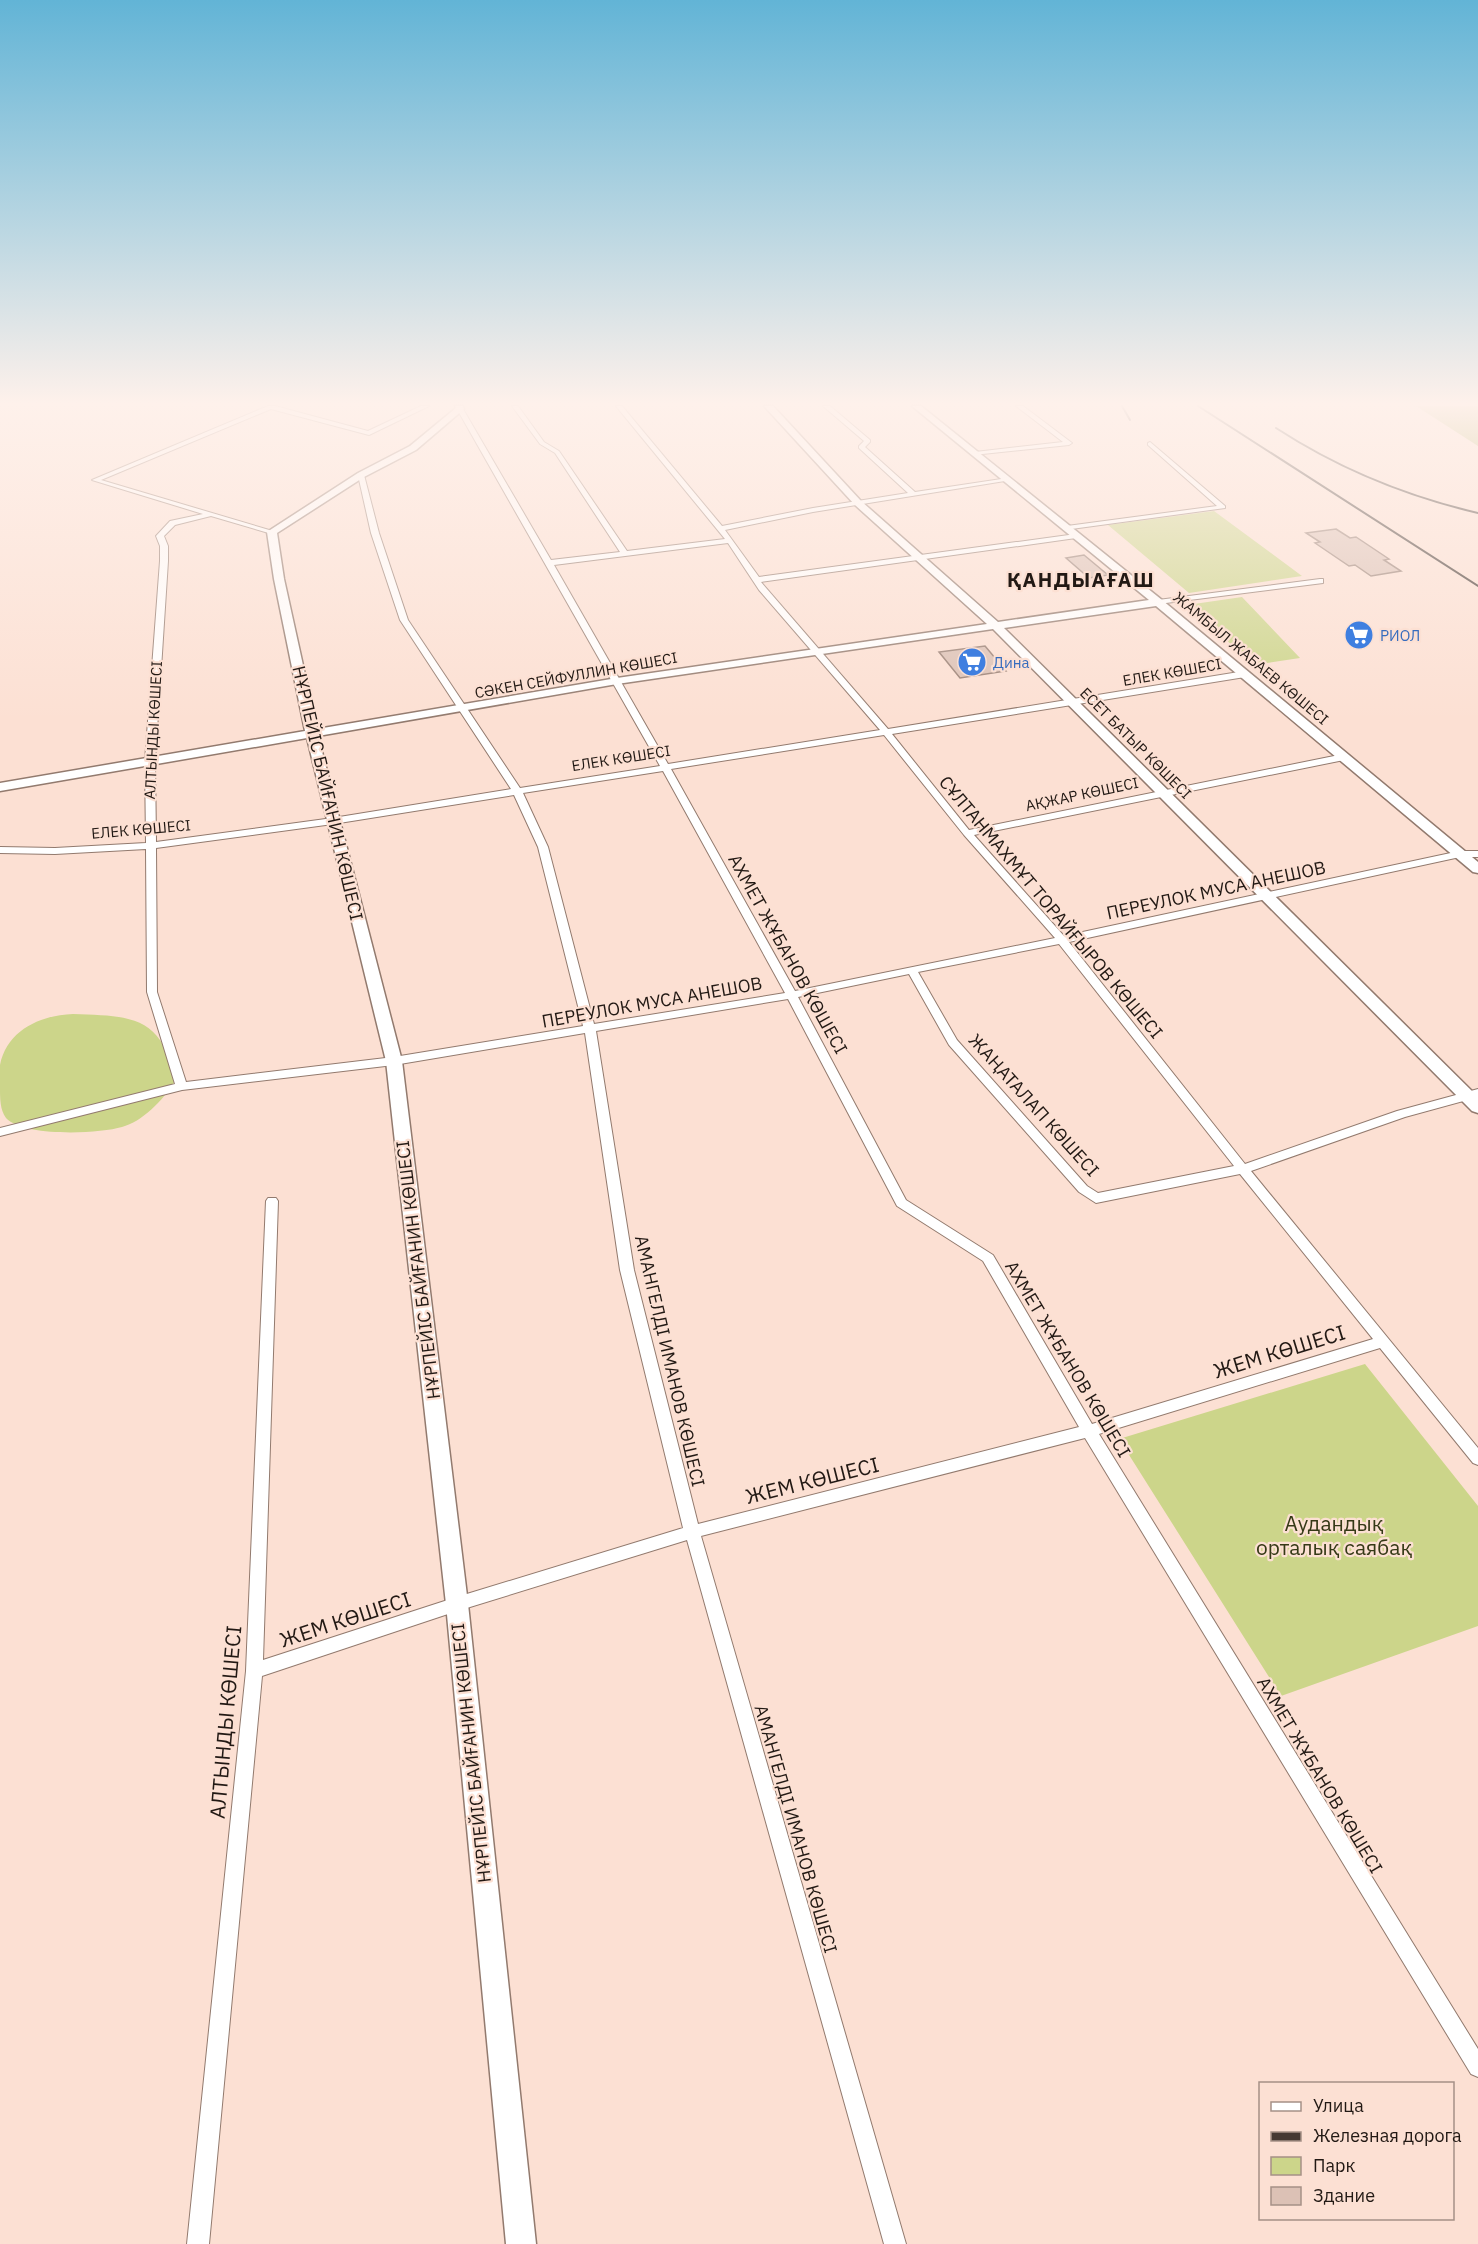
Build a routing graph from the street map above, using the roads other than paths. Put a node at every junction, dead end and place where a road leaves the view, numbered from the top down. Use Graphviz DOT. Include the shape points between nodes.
graph roads {
  1 [pos="200,511"];
  2 [pos="305,511"];
  3 [pos="370,511"];
  4 [pos="518,511"];
  5 [pos="596,511"];
  6 [pos="705,511"];
  7 [pos="817,511"];
  8 [pos="866,511"];
  9 [pos="1046,511"];
  10 [pos="1195,511"];
  11 [pos="211,514"];
  12 [pos="1067,528"];
  13 [pos="720,529"];
  14 [pos="272,532"];
  15 [pos="1077,536"];
  16 [pos="730,541"];
  17 [pos="624,553"];
  18 [pos="918,558"];
  19 [pos="548,563"];
  20 [pos="756,580"];
  21 [pos="1320,580"];
  22 [pos="1158,602"];
  23 [pos="996,626"];
  24 [pos="817,653"];
  25 [pos="1245,674"];
  26 [pos="617,681"];
  27 [pos="1073,704"];
  28 [pos="465,709"];
  29 [pos="887,734"];
  30 [pos="312,735"];
  31 [pos="1344,757"];
  32 [pos="150,761"];
  33 [pos="663,766"];
  34 [pos="0,787"];
  35 [pos="517,790"];
  36 [pos="1163,793"];
  37 [pos="333,821"];
  38 [pos="967,833"];
  39 [pos="150,846"];
  40 [pos="0,850"];
  41 [pos="1460,854"];
  42 [pos="1478,854"];
  43 [pos="1478,870"];
  44 [pos="1265,895"];
  45 [pos="1062,940"];
  46 [pos="912,971"];
  47 [pos="791,995"];
  48 [pos="590,1030"];
  49 [pos="394,1061"];
  50 [pos="182,1086"];
  51 [pos="1472,1095"];
  52 [pos="1478,1107"];
  53 [pos="0,1132"];
  54 [pos="1243,1169"];
  55 [pos="272,1201"];
  56 [pos="1384,1341"];
  57 [pos="1089,1431"];
  58 [pos="1478,1458"];
  59 [pos="692,1532"];
  60 [pos="457,1604"];
  61 [pos="254,1671"];
  62 [pos="1478,2067"];
  63 [pos="198,2244"];
  64 [pos="521,2244"];
  65 [pos="895,2244"];
  1 -- 11 [label="street"];
  2 -- 14 [label="street"];
  3 -- 28 [label="street, АМАНГЕЛДІ ИМАНОВ КӨШЕСІ" via="404,620"];
  4 -- 19 [label="street, АХМЕТ ЖҰБАНОВ КӨШЕСІ"];
  5 -- 17 [label="street"];
  6 -- 13 [label="street, СҰЛТАНМАХМҰТ ТОРАЙҒЫРОВ КӨШЕСІ"];
  7 -- 13 [label="street"];
  8 -- 18 [label="street, ЕСЕТ БАТЫР КӨШЕСІ"];
  9 -- 12 [label="street, ЖАМБЫЛ ЖАБАЕВ КӨШЕСІ"];
  10 -- 12 [label="street"];
  11 -- 14 [label="street"];
  11 -- 32 [label="street, АЛТЫНДЫ КӨШЕСІ" via="173,523 160,536 164,561"];
  12 -- 15 [label="street, ЖАМБЫЛ ЖАБАЕВ КӨШЕСІ"];
  13 -- 16 [label="street, СҰЛТАНМАХМҰТ ТОРАЙҒЫРОВ КӨШЕСІ"];
  14 -- 30 [label="street, НҰРПЕЙІС БАЙҒАНИН КӨШЕСІ"];
  15 -- 18 [label="street"];
  15 -- 22 [label="street, ЖАМБЫЛ ЖАБАЕВ КӨШЕСІ"];
  16 -- 17 [label="street"];
  16 -- 20 [label="street, СҰЛТАНМАХМҰТ ТОРАЙҒЫРОВ КӨШЕСІ"];
  17 -- 19 [label="street"];
  18 -- 20 [label="street"];
  18 -- 23 [label="street, ЕСЕТ БАТЫР КӨШЕСІ"];
  19 -- 26 [label="street, АХМЕТ ЖҰБАНОВ КӨШЕСІ"];
  20 -- 24 [label="street, СҰЛТАНМАХМҰТ ТОРАЙҒЫРОВ КӨШЕСІ"];
  21 -- 22 [label="street"];
  22 -- 23 [label="street, СӘКЕН СЕЙФУЛЛИН КӨШЕСІ"];
  22 -- 25 [label="street, ЖАМБЫЛ ЖАБАЕВ КӨШЕСІ"];
  23 -- 24 [label="street, СӘКЕН СЕЙФУЛЛИН КӨШЕСІ"];
  23 -- 27 [label="street, ЕСЕТ БАТЫР КӨШЕСІ"];
  24 -- 26 [label="street, СӘКЕН СЕЙФУЛЛИН КӨШЕСІ"];
  24 -- 29 [label="street, СҰЛТАНМАХМҰТ ТОРАЙҒЫРОВ КӨШЕСІ"];
  25 -- 27 [label="street, ЕЛЕК КӨШЕСІ"];
  25 -- 31 [label="street, ЖАМБЫЛ ЖАБАЕВ КӨШЕСІ"];
  26 -- 28 [label="street, СӘКЕН СЕЙФУЛЛИН КӨШЕСІ"];
  26 -- 33 [label="street, АХМЕТ ЖҰБАНОВ КӨШЕСІ"];
  27 -- 29 [label="street, ЕЛЕК КӨШЕСІ"];
  27 -- 36 [label="street, ЕСЕТ БАТЫР КӨШЕСІ"];
  28 -- 30 [label="street, СӘКЕН СЕЙФУЛЛИН КӨШЕСІ"];
  28 -- 35 [label="street, АМАНГЕЛДІ ИМАНОВ КӨШЕСІ"];
  29 -- 33 [label="street, ЕЛЕК КӨШЕСІ"];
  29 -- 38 [label="street, СҰЛТАНМАХМҰТ ТОРАЙҒЫРОВ КӨШЕСІ"];
  30 -- 32 [label="street, СӘКЕН СЕЙФУЛЛИН КӨШЕСІ"];
  30 -- 37 [label="street, НҰРПЕЙІС БАЙҒАНИН КӨШЕСІ"];
  31 -- 36 [label="street, АҚЖАР КӨШЕСІ"];
  31 -- 41 [label="street, ЖАМБЫЛ ЖАБАЕВ КӨШЕСІ"];
  32 -- 34 [label="street, СӘКЕН СЕЙФУЛЛИН КӨШЕСІ"];
  32 -- 39 [label="street, АЛТЫНДЫ КӨШЕСІ"];
  33 -- 35 [label="street, ЕЛЕК КӨШЕСІ"];
  33 -- 47 [label="street, АХМЕТ ЖҰБАНОВ КӨШЕСІ"];
  35 -- 37 [label="street, ЕЛЕК КӨШЕСІ"];
  35 -- 48 [label="street, АМАНГЕЛДІ ИМАНОВ КӨШЕСІ" via="543,847"];
  36 -- 38 [label="street, АҚЖАР КӨШЕСІ"];
  36 -- 44 [label="street, ЕСЕТ БАТЫР КӨШЕСІ"];
  37 -- 39 [label="street, ЕЛЕК КӨШЕСІ"];
  37 -- 49 [label="street, НҰРПЕЙІС БАЙҒАНИН КӨШЕСІ"];
  38 -- 45 [label="street, СҰЛТАНМАХМҰТ ТОРАЙҒЫРОВ КӨШЕСІ"];
  39 -- 40 [label="street, ЕЛЕК КӨШЕСІ"];
  39 -- 50 [label="street, АЛТЫНДЫ КӨШЕСІ" via="152,992"];
  41 -- 42 [label="street, ПЕРЕУЛОК МУСА АНЕШОВ"];
  41 -- 43 [label="street, ЖАМБЫЛ ЖАБАЕВ КӨШЕСІ"];
  41 -- 44 [label="street, ПЕРЕУЛОК МУСА АНЕШОВ"];
  44 -- 45 [label="street, ПЕРЕУЛОК МУСА АНЕШОВ"];
  44 -- 51 [label="street, ЕСЕТ БАТЫР КӨШЕСІ"];
  45 -- 46 [label="street, ПЕРЕУЛОК МУСА АНЕШОВ"];
  45 -- 54 [label="street, СҰЛТАНМАХМҰТ ТОРАЙҒЫРОВ КӨШЕСІ"];
  46 -- 47 [label="street, ПЕРЕУЛОК МУСА АНЕШОВ"];
  46 -- 54 [label="street, ЖАҢАТАЛАП КӨШЕСІ" via="953,1042 1083,1189 1096,1198"];
  47 -- 48 [label="street, ПЕРЕУЛОК МУСА АНЕШОВ"];
  47 -- 57 [label="street, АХМЕТ ЖҰБАНОВ КӨШЕСІ" via="901,1203 987,1258"];
  48 -- 49 [label="street, ПЕРЕУЛОК МУСА АНЕШОВ"];
  48 -- 59 [label="street, АМАНГЕЛДІ ИМАНОВ КӨШЕСІ" via="627,1270"];
  49 -- 50 [label="street, ПЕРЕУЛОК МУСА АНЕШОВ"];
  49 -- 60 [label="street, НҰРПЕЙІС БАЙҒАНИН КӨШЕСІ"];
  50 -- 53 [label="street, ПЕРЕУЛОК МУСА АНЕШОВ"];
  51 -- 52 [label="street, ЕСЕТ БАТЫР КӨШЕСІ"];
  51 -- 54 [label="street, ЖАҢАТАЛАП КӨШЕСІ" via="1401,1114"];
  54 -- 56 [label="street, СҰЛТАНМАХМҰТ ТОРАЙҒЫРОВ КӨШЕСІ"];
  55 -- 61 [label="street, АЛТЫНДЫ КӨШЕСІ"];
  56 -- 57 [label="street, ЖЕМ КӨШЕСІ"];
  56 -- 58 [label="street, СҰЛТАНМАХМҰТ ТОРАЙҒЫРОВ КӨШЕСІ"];
  57 -- 59 [label="street, ЖЕМ КӨШЕСІ"];
  57 -- 62 [label="street, АХМЕТ ЖҰБАНОВ КӨШЕСІ"];
  59 -- 60 [label="street, ЖЕМ КӨШЕСІ"];
  59 -- 65 [label="street, АМАНГЕЛДІ ИМАНОВ КӨШЕСІ"];
  60 -- 61 [label="street, ЖЕМ КӨШЕСІ"];
  60 -- 64 [label="street, НҰРПЕЙІС БАЙҒАНИН КӨШЕСІ"];
  61 -- 63 [label="street, АЛТЫНДЫ КӨШЕСІ"];
}
